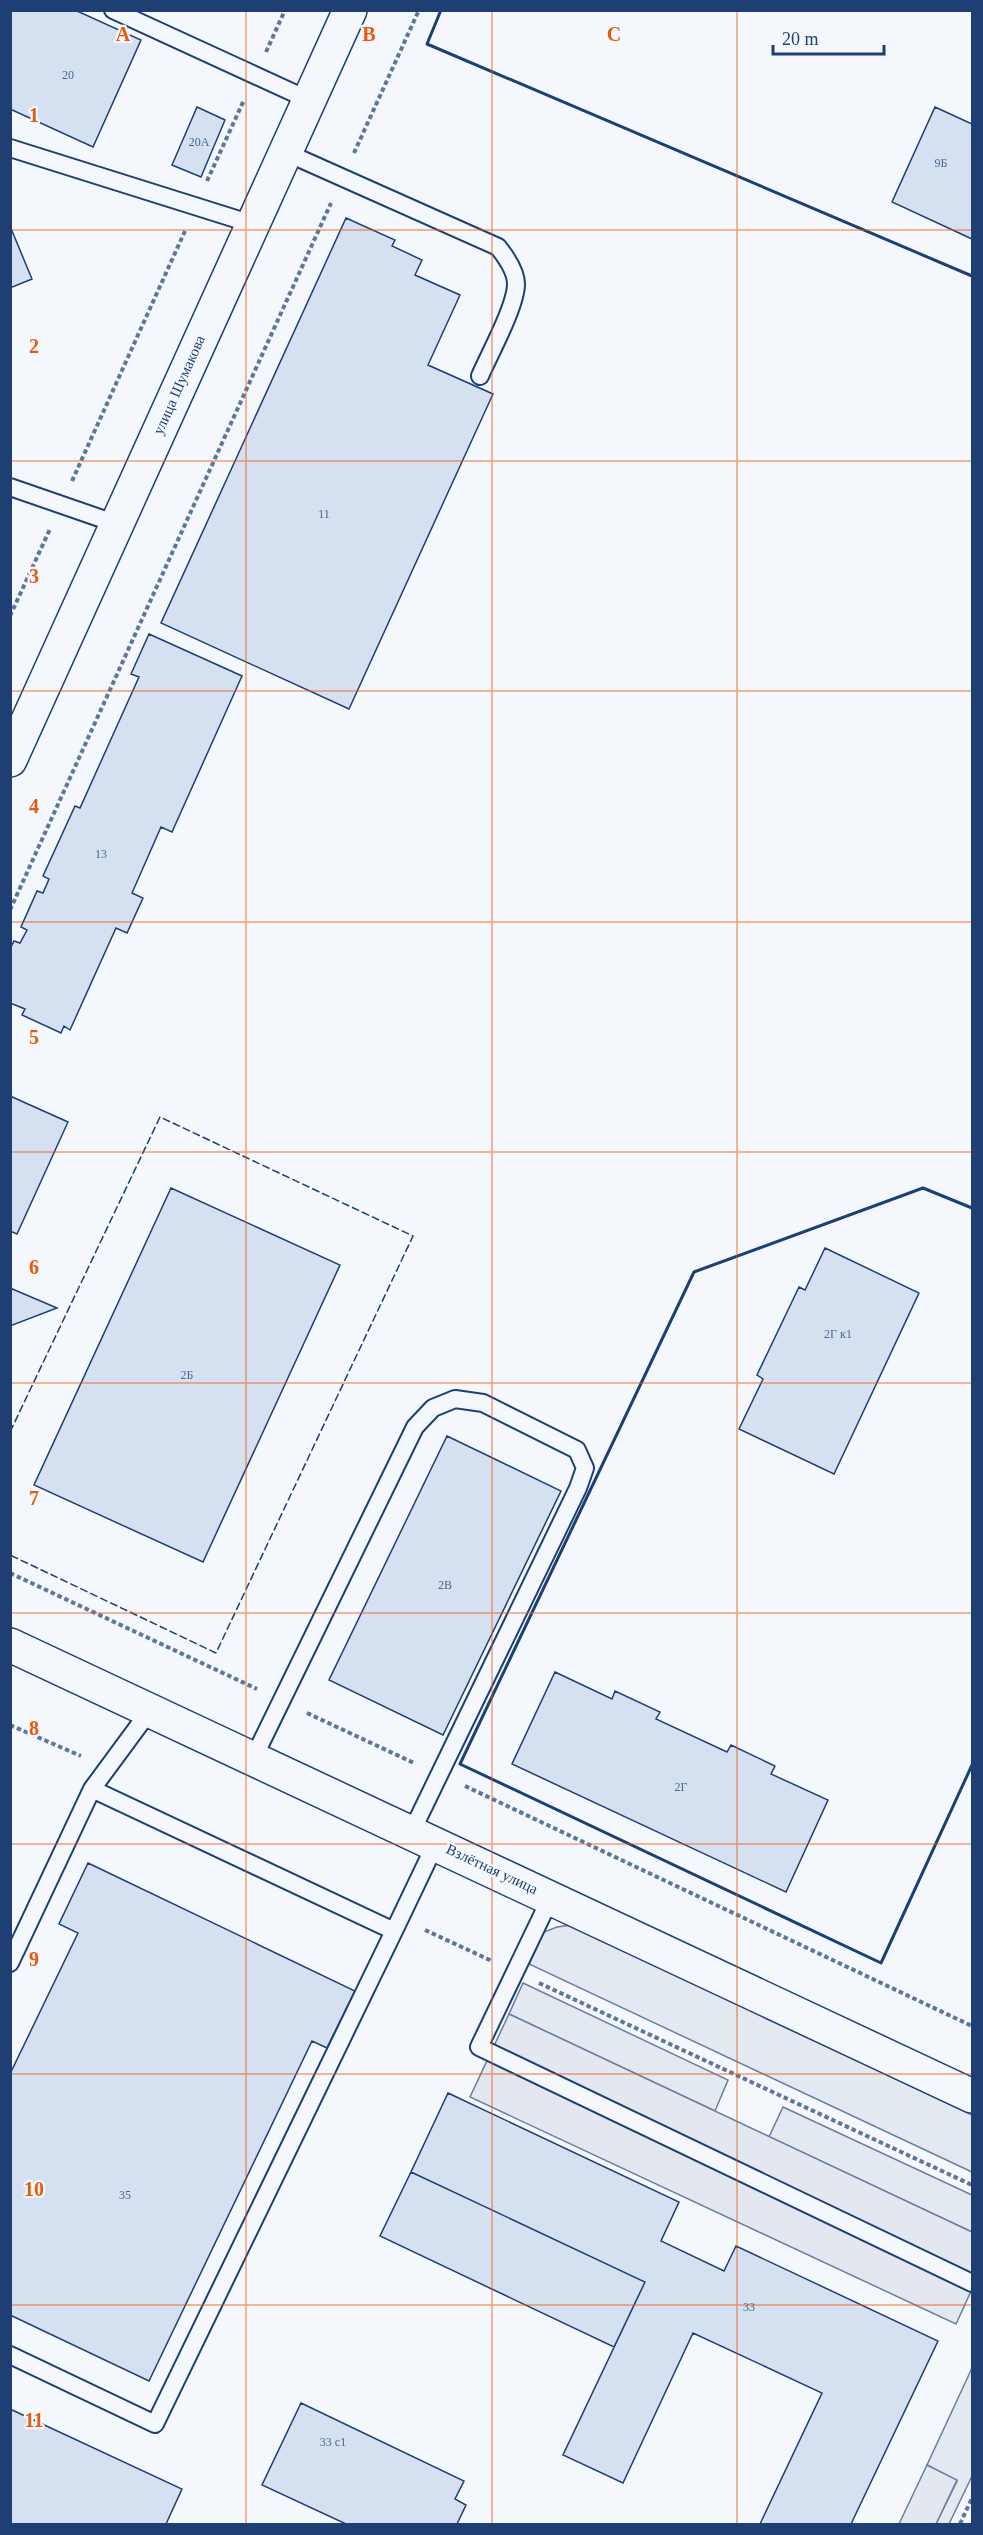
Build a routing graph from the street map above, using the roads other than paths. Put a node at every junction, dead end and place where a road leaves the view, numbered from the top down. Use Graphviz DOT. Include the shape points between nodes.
graph roads {
  1 [pos="113,10"];
  2 [pos="350,10"];
  3 [pos="309,100"];
  4 [pos="10,148"];
  5 [pos="285,152"];
  6 [pos="252,224"];
  7 [pos="480,376"];
  8 [pos="10,487"];
  9 [pos="117,524"];
  10 [pos="12,752"];
  11 [pos="10,1645"];
  12 [pos="151,1709"];
  13 [pos="254,1757"];
  14 [pos="93,1790"];
  15 [pos="424,1837"];
  16 [pos="551,1897"];
  17 [pos="397,1925"];
  18 [pos="10,1963"];
  19 [pos="972,2096"];
  20 [pos="972,2283"];
  21 [pos="10,2355"];
  1 -- 3 [label="lane"];
  2 -- 3 [label="street, улица Шумакова"];
  3 -- 5 [label="street, улица Шумакова"];
  4 -- 6 [label="lane"];
  5 -- 6 [label="street, улица Шумакова"];
  5 -- 7 [label="lane" via="498,247 510,263 516,284"];
  6 -- 9 [label="street, улица Шумакова"];
  8 -- 9 [label="lane"];
  9 -- 10 [label="street, улица Шумакова"];
  11 -- 12 [label="street, Взлётная улица"];
  12 -- 13 [label="street, Взлётная улица"];
  12 -- 14 [label="lane"];
  13 -- 15 [label="street, Взлётная улица"];
  13 -- 15 [label="lane" via="415,1427 433,1408 456,1399 483,1403 577,1450 585,1468 439,1774"];
  14 -- 17 [label="lane"];
  14 -- 18 [label="lane"];
  15 -- 16 [label="street, Взлётная улица"];
  15 -- 17 [label="lane"];
  16 -- 19 [label="street, Взлётная улица"];
  16 -- 20 [label="lane" via="479,2047"];
  17 -- 21 [label="lane" via="155,2424"];
}
